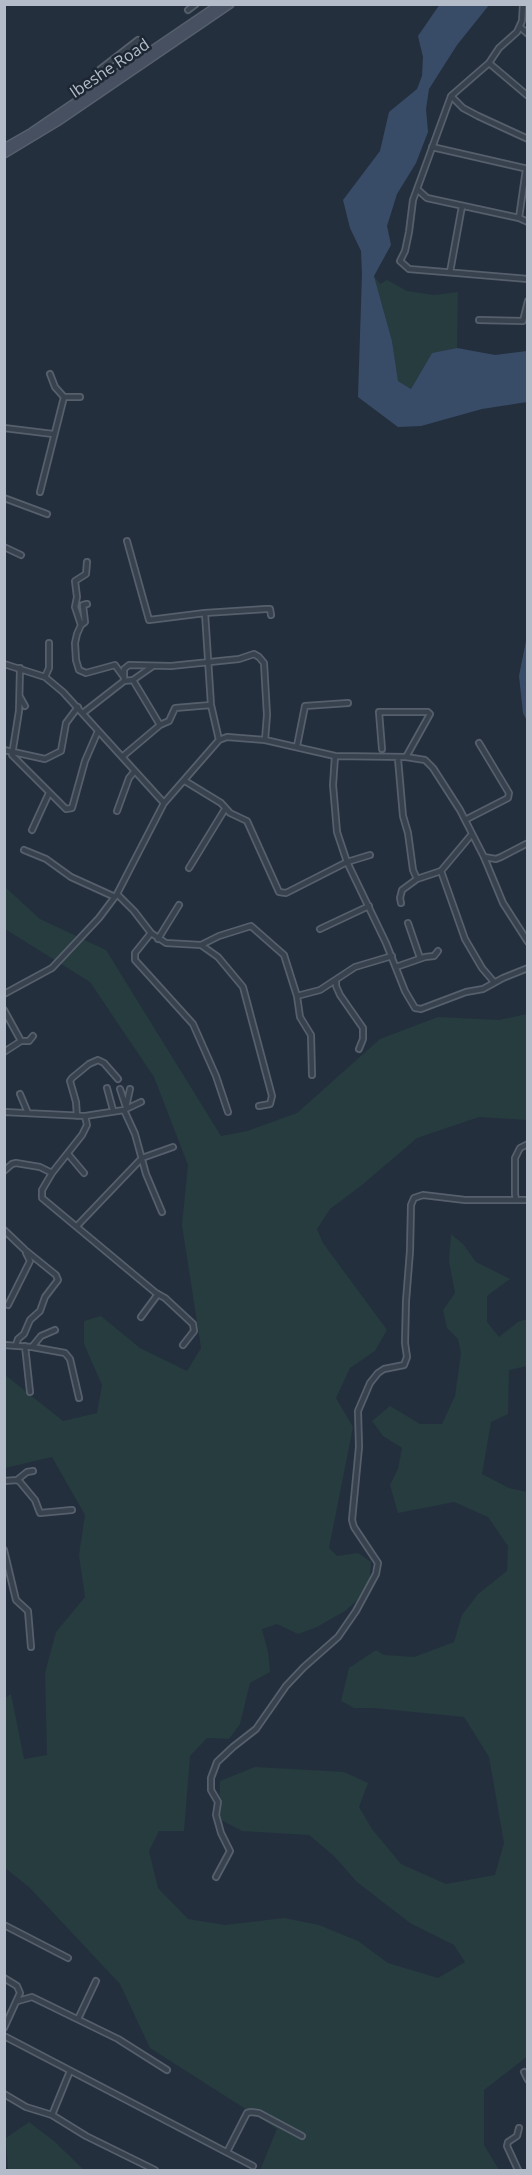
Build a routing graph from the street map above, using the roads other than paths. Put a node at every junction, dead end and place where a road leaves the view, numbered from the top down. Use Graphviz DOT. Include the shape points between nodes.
graph roads {
  1 [pos="196,4"];
  2 [pos="220,4"];
  3 [pos="230,4"];
  4 [pos="523,4"];
  5 [pos="188,10"];
  6 [pos="520,27"];
  7 [pos="528,34"];
  8 [pos="138,40"];
  9 [pos="489,63"];
  10 [pos="98,71"];
  11 [pos="451,96"];
  12 [pos="528,96"];
  13 [pos="528,139"];
  14 [pos="432,147"];
  15 [pos="4,148"];
  16 [pos="4,154"];
  17 [pos="527,169"];
  18 [pos="417,189"];
  19 [pos="462,206"];
  20 [pos="519,218"];
  21 [pos="528,222"];
  22 [pos="450,272"];
  23 [pos="528,279"];
  24 [pos="528,301"];
  25 [pos="479,320"];
  26 [pos="50,374"];
  27 [pos="64,397"];
  28 [pos="80,397"];
  29 [pos="4,428"];
  30 [pos="53,434"];
  31 [pos="40,492"];
  32 [pos="4,498"];
  33 [pos="47,514"];
  34 [pos="127,541"];
  35 [pos="4,547"];
  36 [pos="21,555"];
  37 [pos="87,562"];
  38 [pos="87,604"];
  39 [pos="206,613"];
  40 [pos="270,615"];
  41 [pos="81,624"];
  42 [pos="49,643"];
  43 [pos="208,663"];
  44 [pos="4,664"];
  45 [pos="153,666"];
  46 [pos="20,668"];
  47 [pos="45,677"];
  48 [pos="124,679"];
  49 [pos="133,680"];
  50 [pos="20,697"];
  51 [pos="348,703"];
  52 [pos="211,705"];
  53 [pos="25,706"];
  54 [pos="78,706"];
  55 [pos="83,713"];
  56 [pos="160,725"];
  57 [pos="98,731"];
  58 [pos="219,740"];
  59 [pos="265,740"];
  60 [pos="479,743"];
  61 [pos="297,746"];
  62 [pos="4,750"];
  63 [pos="382,750"];
  64 [pos="12,752"];
  65 [pos="335,756"];
  66 [pos="122,757"];
  67 [pos="406,758"];
  68 [pos="398,759"];
  69 [pos="134,772"];
  70 [pos="185,781"];
  71 [pos="50,793"];
  72 [pos="164,803"];
  73 [pos="225,809"];
  74 [pos="117,811"];
  75 [pos="465,820"];
  76 [pos="32,830"];
  77 [pos="472,834"];
  78 [pos="528,843"];
  79 [pos="24,850"];
  80 [pos="370,855"];
  81 [pos="484,857"];
  82 [pos="347,862"];
  83 [pos="189,868"];
  84 [pos="441,871"];
  85 [pos="417,879"];
  86 [pos="116,895"];
  87 [pos="401,903"];
  88 [pos="179,905"];
  89 [pos="369,906"];
  90 [pos="408,923"];
  91 [pos="528,928"];
  92 [pos="320,929"];
  93 [pos="519,930"];
  94 [pos="151,933"];
  95 [pos="158,939"];
  96 [pos="528,942"];
  97 [pos="201,945"];
  98 [pos="438,951"];
  99 [pos="392,956"];
  100 [pos="420,958"];
  101 [pos="396,967"];
  102 [pos="528,968"];
  103 [pos="494,982"];
  104 [pos="334,984"];
  105 [pos="4,993"];
  106 [pos="297,996"];
  107 [pos="4,1010"];
  108 [pos="33,1036"];
  109 [pos="21,1041"];
  110 [pos="359,1048"];
  111 [pos="4,1052"];
  112 [pos="312,1075"];
  113 [pos="118,1079"];
  114 [pos="106,1088"];
  115 [pos="120,1089"];
  116 [pos="130,1089"];
  117 [pos="20,1094"];
  118 [pos="141,1102"];
  119 [pos="259,1106"];
  120 [pos="125,1108"];
  121 [pos="113,1110"];
  122 [pos="4,1112"];
  123 [pos="228,1112"];
  124 [pos="28,1113"];
  125 [pos="77,1116"];
  126 [pos="86,1116"];
  127 [pos="528,1144"];
  128 [pos="173,1147"];
  129 [pos="68,1154"];
  130 [pos="142,1158"];
  131 [pos="4,1171"];
  132 [pos="52,1173"];
  133 [pos="84,1173"];
  134 [pos="516,1200"];
  135 [pos="528,1200"];
  136 [pos="162,1212"];
  137 [pos="77,1226"];
  138 [pos="4,1230"];
  139 [pos="25,1250"];
  140 [pos="158,1294"];
  141 [pos="8,1305"];
  142 [pos="141,1317"];
  143 [pos="55,1330"];
  144 [pos="4,1345"];
  145 [pos="16,1345"];
  146 [pos="183,1345"];
  147 [pos="25,1346"];
  148 [pos="32,1347"];
  149 [pos="30,1392"];
  150 [pos="79,1398"];
  151 [pos="33,1471"];
  152 [pos="17,1480"];
  153 [pos="4,1481"];
  154 [pos="72,1510"];
  155 [pos="4,1550"];
  156 [pos="31,1647"];
  157 [pos="216,1877"];
  158 [pos="4,1925"];
  159 [pos="68,1958"];
  160 [pos="4,1978"];
  161 [pos="96,1981"];
  162 [pos="18,2001"];
  163 [pos="78,2019"];
  164 [pos="4,2028"];
  165 [pos="4,2036"];
  166 [pos="167,2070"];
  167 [pos="70,2071"];
  168 [pos="524,2073"];
  169 [pos="528,2080"];
  170 [pos="4,2094"];
  171 [pos="52,2115"];
  172 [pos="519,2128"];
  173 [pos="302,2136"];
  174 [pos="227,2152"];
  175 [pos="254,2166"];
  176 [pos="155,2170"];
  177 [pos="518,2170"];
  1 -- 5 [label="street"];
  2 -- 15 [label="main road, Ibeshe Road"];
  3 -- 16 [label="main road, Ibeshe Road"];
  4 -- 6 [label="street"];
  6 -- 7 [label="street"];
  6 -- 9 [label="street"];
  8 -- 10 [label="street"];
  9 -- 11 [label="street"];
  9 -- 12 [label="street"];
  11 -- 13 [label="street" via="463,108"];
  11 -- 14 [label="street"];
  14 -- 17 [label="street"];
  14 -- 18 [label="street"];
  17 -- 20 [label="street"];
  18 -- 19 [label="street" via="427,198"];
  18 -- 22 [label="street" via="400,261 409,269"];
  19 -- 20 [label="street"];
  19 -- 22 [label="street"];
  20 -- 21 [label="street"];
  22 -- 23 [label="street"];
  24 -- 25 [label="street" via="523,321"];
  26 -- 27 [label="street"];
  27 -- 28 [label="street"];
  27 -- 30 [label="street"];
  29 -- 30 [label="street"];
  30 -- 31 [label="street"];
  32 -- 33 [label="street"];
  34 -- 39 [label="street" via="149,620"];
  35 -- 36 [label="street"];
  37 -- 41 [label="street" via="86,574 75,581 75,607"];
  38 -- 41 [label="street" via="83,605 86,622"];
  39 -- 40 [label="street" via="270,609"];
  39 -- 43 [label="street"];
  41 -- 48 [label="street" via="75,643 79,670 86,673 115,665"];
  42 -- 47 [label="street"];
  43 -- 45 [label="street"];
  43 -- 52 [label="street"];
  43 -- 59 [label="street" via="243,659 251,654 264,663"];
  44 -- 46 [label="street"];
  45 -- 48 [label="street" via="126,666"];
  45 -- 49 [label="street"];
  46 -- 47 [label="street"];
  46 -- 50 [label="street"];
  47 -- 54 [label="street"];
  48 -- 49 [label="street"];
  48 -- 55 [label="street"];
  49 -- 56 [label="street"];
  50 -- 53 [label="street"];
  50 -- 64 [label="street"];
  51 -- 61 [label="street" via="305,706"];
  52 -- 56 [label="street" via="175,708 171,719"];
  52 -- 58 [label="street"];
  54 -- 55 [label="street"];
  54 -- 64 [label="street" via="66,723 61,752 45,759"];
  55 -- 57 [label="street"];
  56 -- 66 [label="street"];
  57 -- 66 [label="street"];
  57 -- 71 [label="street" via="72,808 66,809"];
  58 -- 59 [label="street"];
  58 -- 70 [label="street"];
  59 -- 61 [label="street"];
  60 -- 75 [label="street" via="509,793 508,798"];
  61 -- 65 [label="street"];
  62 -- 64 [label="street"];
  63 -- 67 [label="street" via="379,712 428,712"];
  64 -- 71 [label="street" via="15,760"];
  65 -- 68 [label="street"];
  65 -- 82 [label="street" via="335,823"];
  66 -- 69 [label="street"];
  67 -- 68 [label="street"];
  67 -- 75 [label="street" via="429,764"];
  68 -- 85 [label="street" via="403,816"];
  69 -- 72 [label="street"];
  69 -- 74 [label="street"];
  70 -- 72 [label="street"];
  70 -- 73 [label="street"];
  71 -- 76 [label="street"];
  72 -- 86 [label="street"];
  73 -- 82 [label="street" via="247,821 279,892 286,893"];
  73 -- 83 [label="street"];
  75 -- 77 [label="street"];
  77 -- 81 [label="street"];
  77 -- 84 [label="street"];
  78 -- 81 [label="street" via="496,859"];
  79 -- 86 [label="street" via="46,859 71,877"];
  80 -- 82 [label="street"];
  81 -- 93 [label="street"];
  82 -- 89 [label="street"];
  84 -- 85 [label="street"];
  84 -- 103 [label="street" via="465,939"];
  85 -- 87 [label="street" via="402,890"];
  86 -- 94 [label="street"];
  86 -- 105 [label="street" via="52,968"];
  88 -- 95 [label="street"];
  89 -- 92 [label="street"];
  89 -- 99 [label="street"];
  90 -- 100 [label="street"];
  91 -- 93 [label="street"];
  93 -- 96 [label="street"];
  94 -- 95 [label="street"];
  94 -- 123 [label="street" via="135,953 135,960 193,1024"];
  95 -- 97 [label="street" via="174,945"];
  97 -- 106 [label="street" via="253,927 284,955"];
  97 -- 119 [label="street" via="218,957 243,987 272,1096 270,1104"];
  98 -- 100 [label="street" via="434,956"];
  99 -- 101 [label="street"];
  99 -- 104 [label="street" via="356,967"];
  100 -- 101 [label="street"];
  101 -- 103 [label="street" via="405,991 418,1009"];
  102 -- 103 [label="street"];
  104 -- 106 [label="street"];
  104 -- 110 [label="street" via="363,1028"];
  106 -- 112 [label="street" via="300,1017 311,1035"];
  107 -- 109 [label="street"];
  108 -- 109 [label="street" via="29,1041"];
  109 -- 111 [label="street"];
  113 -- 125 [label="street" via="98,1060 72,1078"];
  114 -- 121 [label="street"];
  115 -- 120 [label="street"];
  116 -- 120 [label="street"];
  117 -- 124 [label="street"];
  118 -- 120 [label="street"];
  120 -- 121 [label="street"];
  120 -- 130 [label="street"];
  121 -- 126 [label="street"];
  122 -- 124 [label="street"];
  124 -- 125 [label="street"];
  125 -- 126 [label="street"];
  126 -- 129 [label="street" via="87,1125"];
  127 -- 134 [label="street" via="520,1148 515,1158"];
  128 -- 130 [label="street"];
  129 -- 132 [label="street"];
  129 -- 133 [label="street"];
  130 -- 136 [label="street"];
  130 -- 137 [label="street"];
  131 -- 132 [label="street" via="16,1163"];
  132 -- 137 [label="street" via="42,1198"];
  134 -- 135 [label="street"];
  134 -- 157 [label="street" via="423,1195 414,1198 406,1301 407,1357 404,1365 378,1373 358,1412 352,1520 378,1563 376,1574 338,1637 286,1686 256,1730 217,1762 211,1790 218,1802 216,1815 221,1833 230,1851"];
  137 -- 140 [label="street"];
  138 -- 139 [label="street"];
  139 -- 141 [label="street" via="30,1262"];
  139 -- 145 [label="street" via="58,1280"];
  140 -- 142 [label="street"];
  140 -- 146 [label="street" via="194,1324 194,1331"];
  143 -- 148 [label="street" via="41,1336"];
  144 -- 145 [label="street"];
  145 -- 147 [label="street"];
  147 -- 148 [label="street"];
  147 -- 149 [label="street"];
  148 -- 150 [label="street" via="69,1356"];
  151 -- 152 [label="street"];
  152 -- 153 [label="street"];
  152 -- 154 [label="street" via="30,1492 39,1513"];
  155 -- 156 [label="street" via="16,1599 28,1611"];
  158 -- 159 [label="street"];
  160 -- 162 [label="street" via="20,1989"];
  161 -- 163 [label="street"];
  162 -- 163 [label="street" via="32,1997"];
  162 -- 164 [label="street"];
  163 -- 166 [label="street"];
  165 -- 167 [label="street"];
  167 -- 171 [label="street"];
  167 -- 174 [label="street"];
  168 -- 169 [label="street"];
  170 -- 171 [label="street" via="26,2107"];
  171 -- 176 [label="street"];
  172 -- 177 [label="street" via="518,2136 507,2146"];
  173 -- 174 [label="street" via="251,2112"];
  174 -- 175 [label="street"];
}
